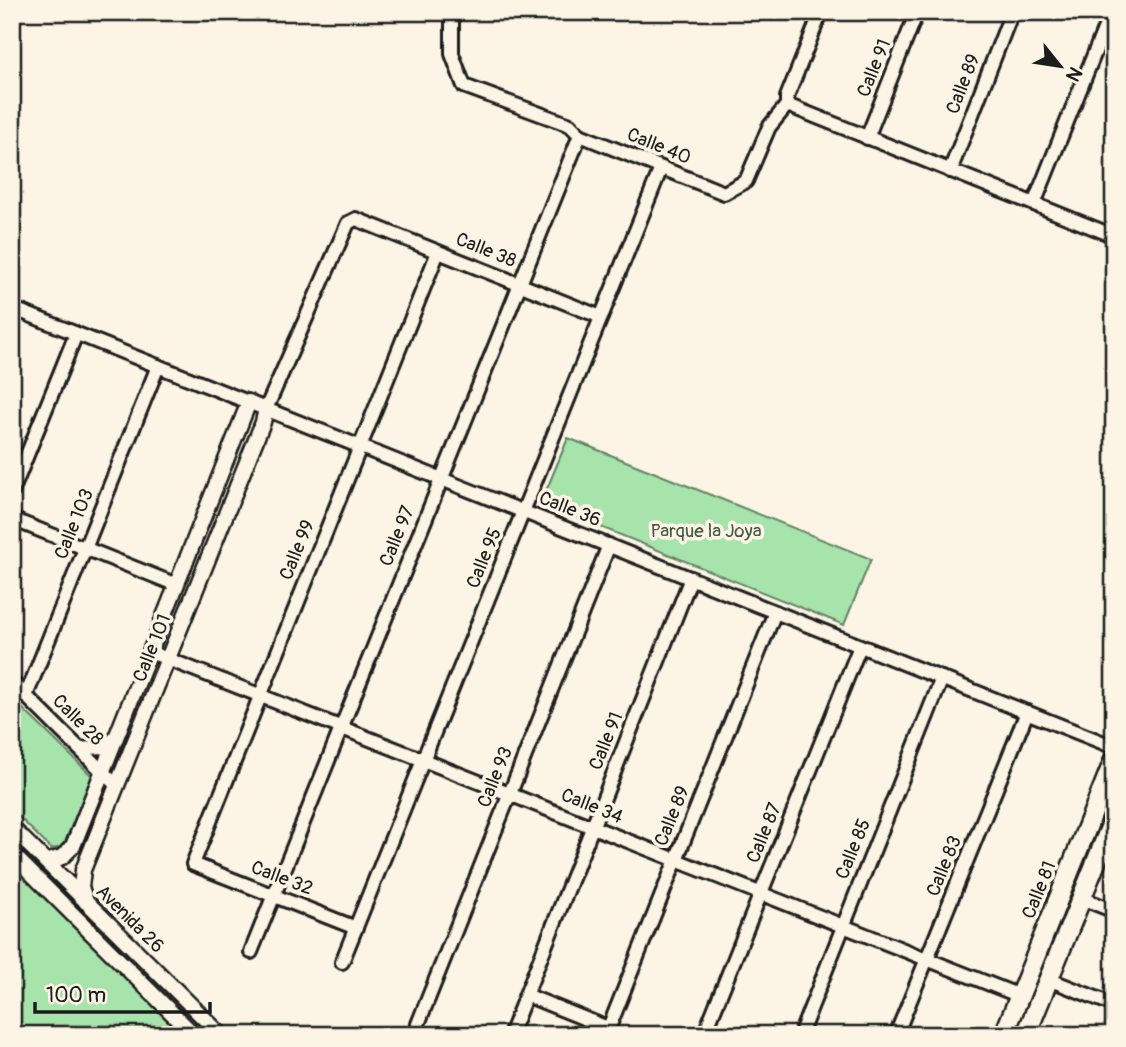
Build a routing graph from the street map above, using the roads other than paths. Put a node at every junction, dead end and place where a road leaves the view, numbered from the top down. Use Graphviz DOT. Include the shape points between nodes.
graph roads {
  1 [pos="452,12"];
  2 [pos="804,12"];
  3 [pos="918,12"];
  4 [pos="1012,12"];
  5 [pos="1111,12"];
  6 [pos="820,15"];
  7 [pos="787,101"];
  8 [pos="580,135"];
  9 [pos="867,138"];
  10 [pos="661,168"];
  11 [pos="950,171"];
  12 [pos="1034,204"];
  13 [pos="1114,236"];
  14 [pos="438,252"];
  15 [pos="519,284"];
  16 [pos="12,308"];
  17 [pos="601,317"];
  18 [pos="76,334"];
  19 [pos="158,366"];
  20 [pos="249,402"];
  21 [pos="266,409"];
  22 [pos="360,446"];
  23 [pos="441,478"];
  24 [pos="12,492"];
  25 [pos="523,511"];
  26 [pos="12,519"];
  27 [pos="609,545"];
  28 [pos="85,549"];
  29 [pos="691,578"];
  30 [pos="177,585"];
  31 [pos="775,612"];
  32 [pos="860,646"];
  33 [pos="150,652"];
  34 [pos="168,659"];
  35 [pos="942,678"];
  36 [pos="12,682"];
  37 [pos="26,696"];
  38 [pos="260,696"];
  39 [pos="1027,712"];
  40 [pos="341,728"];
  41 [pos="116,738"];
  42 [pos="1114,747"];
  43 [pos="80,749"];
  44 [pos="1114,760"];
  45 [pos="423,761"];
  46 [pos="102,771"];
  47 [pos="117,786"];
  48 [pos="509,794"];
  49 [pos="1114,818"];
  50 [pos="593,827"];
  51 [pos="12,828"];
  52 [pos="12,854"];
  53 [pos="676,860"];
  54 [pos="46,862"];
  55 [pos="193,863"];
  56 [pos="761,894"];
  57 [pos="274,895"];
  58 [pos="1082,898"];
  59 [pos="86,902"];
  60 [pos="1114,911"];
  61 [pos="843,926"];
  62 [pos="356,928"];
  63 [pos="251,953"];
  64 [pos="927,959"];
  65 [pos="342,962"];
  66 [pos="1048,979"];
  67 [pos="526,995"];
  68 [pos="1020,996"];
  69 [pos="1114,1006"];
  70 [pos="417,1029"];
  71 [pos="607,1031"];
  72 [pos="194,1035"];
  73 [pos="221,1035"];
  74 [pos="408,1035"];
  75 [pos="510,1035"];
  76 [pos="704,1035"];
  77 [pos="800,1035"];
  78 [pos="897,1035"];
  79 [pos="1004,1035"];
  80 [pos="1026,1035"];
  1 -- 8 [label="street, Calle 40" via="452,54 464,86 570,125"];
  2 -- 6 [label="street"];
  3 -- 9 [label="street, Calle 91"];
  4 -- 11 [label="street, Calle 89"];
  5 -- 12 [label="street"];
  6 -- 7 [label="street"];
  7 -- 9 [label="street"];
  7 -- 10 [label="street, Calle 40" via="769,127 746,181 724,193"];
  8 -- 10 [label="street, Calle 40"];
  8 -- 15 [label="street, Calle 97"];
  9 -- 11 [label="street"];
  10 -- 17 [label="street, Calle 95"];
  11 -- 12 [label="street"];
  12 -- 13 [label="street"];
  14 -- 15 [label="street, Calle 38"];
  14 -- 21 [label="street, Calle 38" via="356,219 348,223"];
  14 -- 22 [label="street, Calle 99"];
  15 -- 17 [label="street, Calle 38"];
  15 -- 23 [label="street, Calle 97"];
  16 -- 18 [label="street, Calle 36"];
  17 -- 25 [label="street, Calle 95"];
  18 -- 19 [label="street, Calle 36"];
  18 -- 24 [label="street"];
  19 -- 20 [label="street, Calle 36"];
  19 -- 28 [label="street, Calle 103"];
  20 -- 21 [label="street, Calle 36"];
  20 -- 30 [label="street, Calle 101"];
  21 -- 22 [label="street, Calle 36"];
  21 -- 34 [label="street, Calle 101"];
  22 -- 23 [label="street, Calle 36"];
  22 -- 38 [label="street, Calle 99"];
  23 -- 25 [label="street, Calle 36"];
  23 -- 40 [label="street, Calle 97"];
  25 -- 27 [label="street, Calle 36"];
  25 -- 45 [label="street, Calle 95"];
  26 -- 28 [label="street"];
  27 -- 29 [label="street, Calle 36"];
  27 -- 48 [label="street, Calle 93"];
  28 -- 30 [label="street"];
  28 -- 37 [label="street, Calle 103"];
  29 -- 31 [label="street, Calle 36"];
  29 -- 50 [label="street, Calle 91"];
  30 -- 33 [label="street, Calle 101"];
  31 -- 32 [label="street, Calle 36"];
  31 -- 53 [label="street, Calle 89"];
  32 -- 35 [label="street, Calle 36"];
  32 -- 56 [label="street, Calle 87"];
  33 -- 34 [label="street, Calle 34"];
  33 -- 41 [label="street, Calle 101"];
  34 -- 38 [label="street, Calle 34"];
  34 -- 47 [label="street, Calle 101"];
  35 -- 39 [label="street, Calle 36"];
  35 -- 61 [label="street, Calle 85"];
  36 -- 37 [label="street, Calle 28"];
  37 -- 43 [label="street, Calle 28"];
  38 -- 40 [label="street, Calle 34"];
  38 -- 55 [label="street, Calle 99"];
  39 -- 42 [label="street, Calle 36"];
  39 -- 64 [label="street, Calle 83"];
  40 -- 45 [label="street, Calle 34"];
  40 -- 57 [label="street, Calle 97"];
  41 -- 43 [label="street" via="102,747"];
  41 -- 46 [label="street, Calle 101"];
  43 -- 46 [label="street, Calle 28"];
  44 -- 68 [label="main road, Calle 81"];
  45 -- 48 [label="street, Calle 34"];
  45 -- 62 [label="street, Calle 95"];
  46 -- 47 [label="street, Calle 28"];
  46 -- 54 [label="street, Calle 101" via="73,846 62,857"];
  47 -- 59 [label="street, Calle 101" via="83,870 81,887"];
  48 -- 50 [label="street, Calle 34"];
  48 -- 70 [label="street, Calle 93"];
  49 -- 58 [label="main road"];
  50 -- 53 [label="street, Calle 34"];
  50 -- 67 [label="street, Calle 91"];
  51 -- 54 [label="street, Avenida 26"];
  52 -- 72 [label="street, Avenida 26"];
  53 -- 56 [label="street, Calle 34"];
  53 -- 71 [label="street, Calle 89"];
  54 -- 59 [label="street, Avenida 26"];
  55 -- 57 [label="street, Calle 32"];
  56 -- 61 [label="street, Calle 34"];
  56 -- 76 [label="street, Calle 87"];
  57 -- 62 [label="street, Calle 32"];
  57 -- 63 [label="street, Calle 97"];
  58 -- 60 [label="street"];
  58 -- 66 [label="main road"];
  59 -- 73 [label="street, Avenida 26"];
  61 -- 64 [label="street, Calle 34"];
  61 -- 77 [label="street, Calle 85"];
  62 -- 65 [label="street, Calle 95"];
  64 -- 68 [label="street, Calle 34"];
  64 -- 78 [label="street, Calle 83"];
  66 -- 69 [label="street"];
  66 -- 80 [label="main road"];
  67 -- 71 [label="street"];
  67 -- 75 [label="street, Calle 91"];
  68 -- 79 [label="main road, Calle 81"];
  70 -- 74 [label="street, Calle 93"];
}
